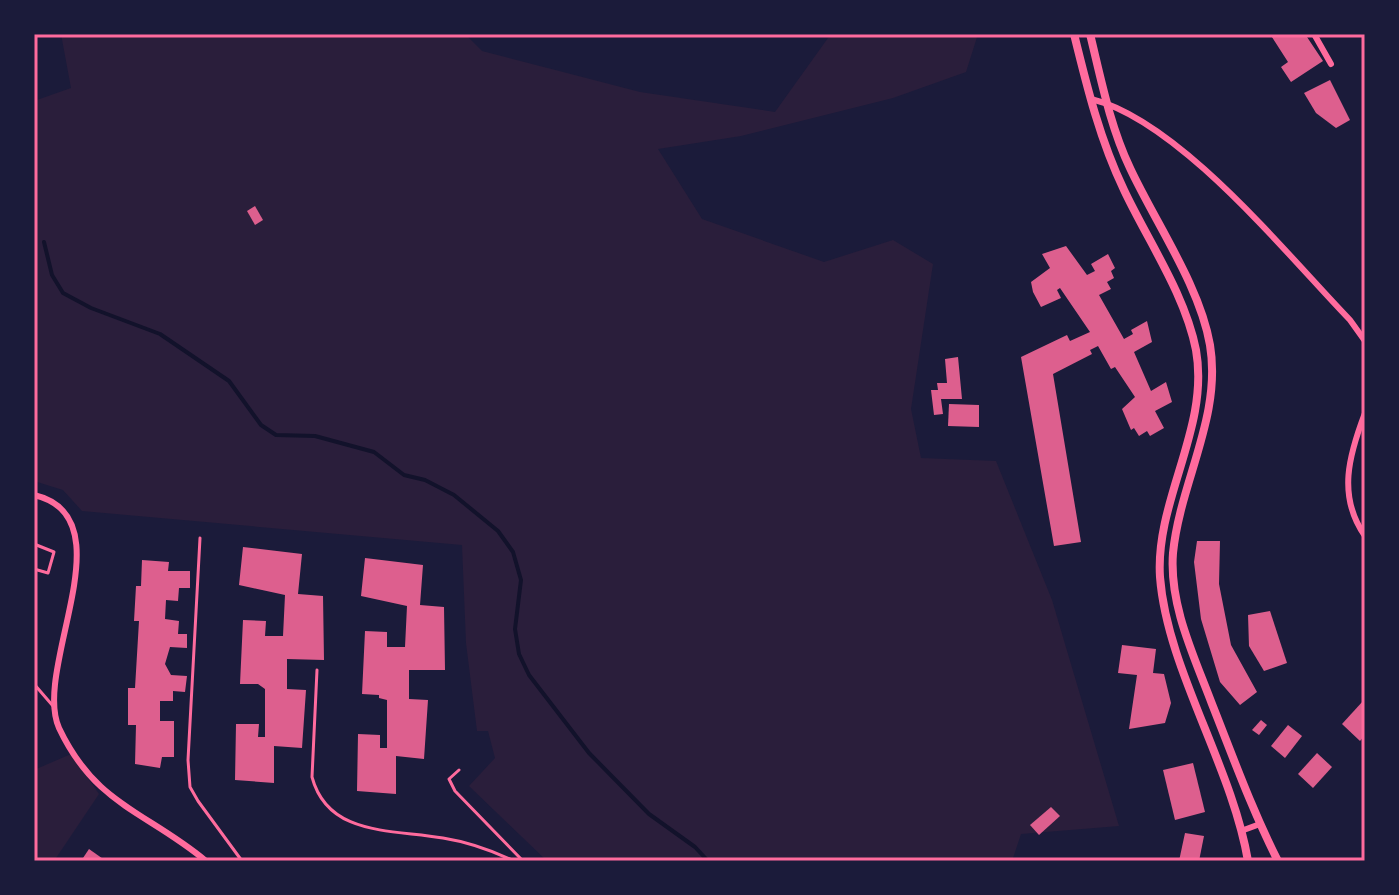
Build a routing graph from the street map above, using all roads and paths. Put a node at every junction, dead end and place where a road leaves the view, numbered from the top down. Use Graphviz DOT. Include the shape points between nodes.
graph roads {
  1 [pos="1074,34"];
  2 [pos="1090,34"];
  3 [pos="1314,34"];
  4 [pos="1331,64"];
  5 [pos="1091,99"];
  6 [pos="1107,103"];
  7 [pos="1149,207"];
  8 [pos="1135,214"];
  9 [pos="1174,257"];
  10 [pos="1160,264"];
  11 [pos="1365,341"];
  12 [pos="1365,413"];
  13 [pos="34,495"];
  14 [pos="1365,536"];
  15 [pos="200,538"];
  16 [pos="34,544"];
  17 [pos="34,569"];
  18 [pos="317,670"];
  19 [pos="34,684"];
  20 [pos="53,706"];
  21 [pos="459,770"];
  22 [pos="1260,824"];
  23 [pos="1241,831"];
  24 [pos="206,861"];
  25 [pos="242,861"];
  26 [pos="514,861"];
  27 [pos="523,861"];
  28 [pos="1248,861"];
  29 [pos="1278,861"];
  1 -- 5 [label="street"];
  2 -- 6 [label="street"];
  3 -- 4 [label="street"];
  5 -- 6 [label="street"];
  5 -- 8 [label="street" via="1106,151"];
  6 -- 7 [label="street"];
  6 -- 11 [label="street" via="1154,131 1216,182"];
  7 -- 8 [label="street"];
  7 -- 9 [label="street"];
  8 -- 10 [label="street"];
  9 -- 10 [label="street"];
  9 -- 22 [label="street" via="1207,333 1212,376 1206,420 1177,528 1173,582 1193,652"];
  10 -- 23 [label="street" via="1188,324 1198,375 1193,417 1165,524 1161,582 1180,656"];
  12 -- 14 [label="street" via="1348,460 1347,483 1350,506"];
  13 -- 20 [label="street" via="51,499 65,511 76,545 72,602"];
  15 -- 25 [label="lane" via="190,787"];
  16 -- 17 [label="lane" via="54,552 48,573"];
  18 -- 26 [label="lane" via="312,777 316,793 335,815 360,828 479,846"];
  19 -- 20 [label="lane"];
  20 -- 24 [label="street" via="60,729 103,793"];
  21 -- 27 [label="lane" via="449,779 455,791"];
  22 -- 23 [label="street"];
  22 -- 29 [label="street"];
  23 -- 28 [label="street"];
}
